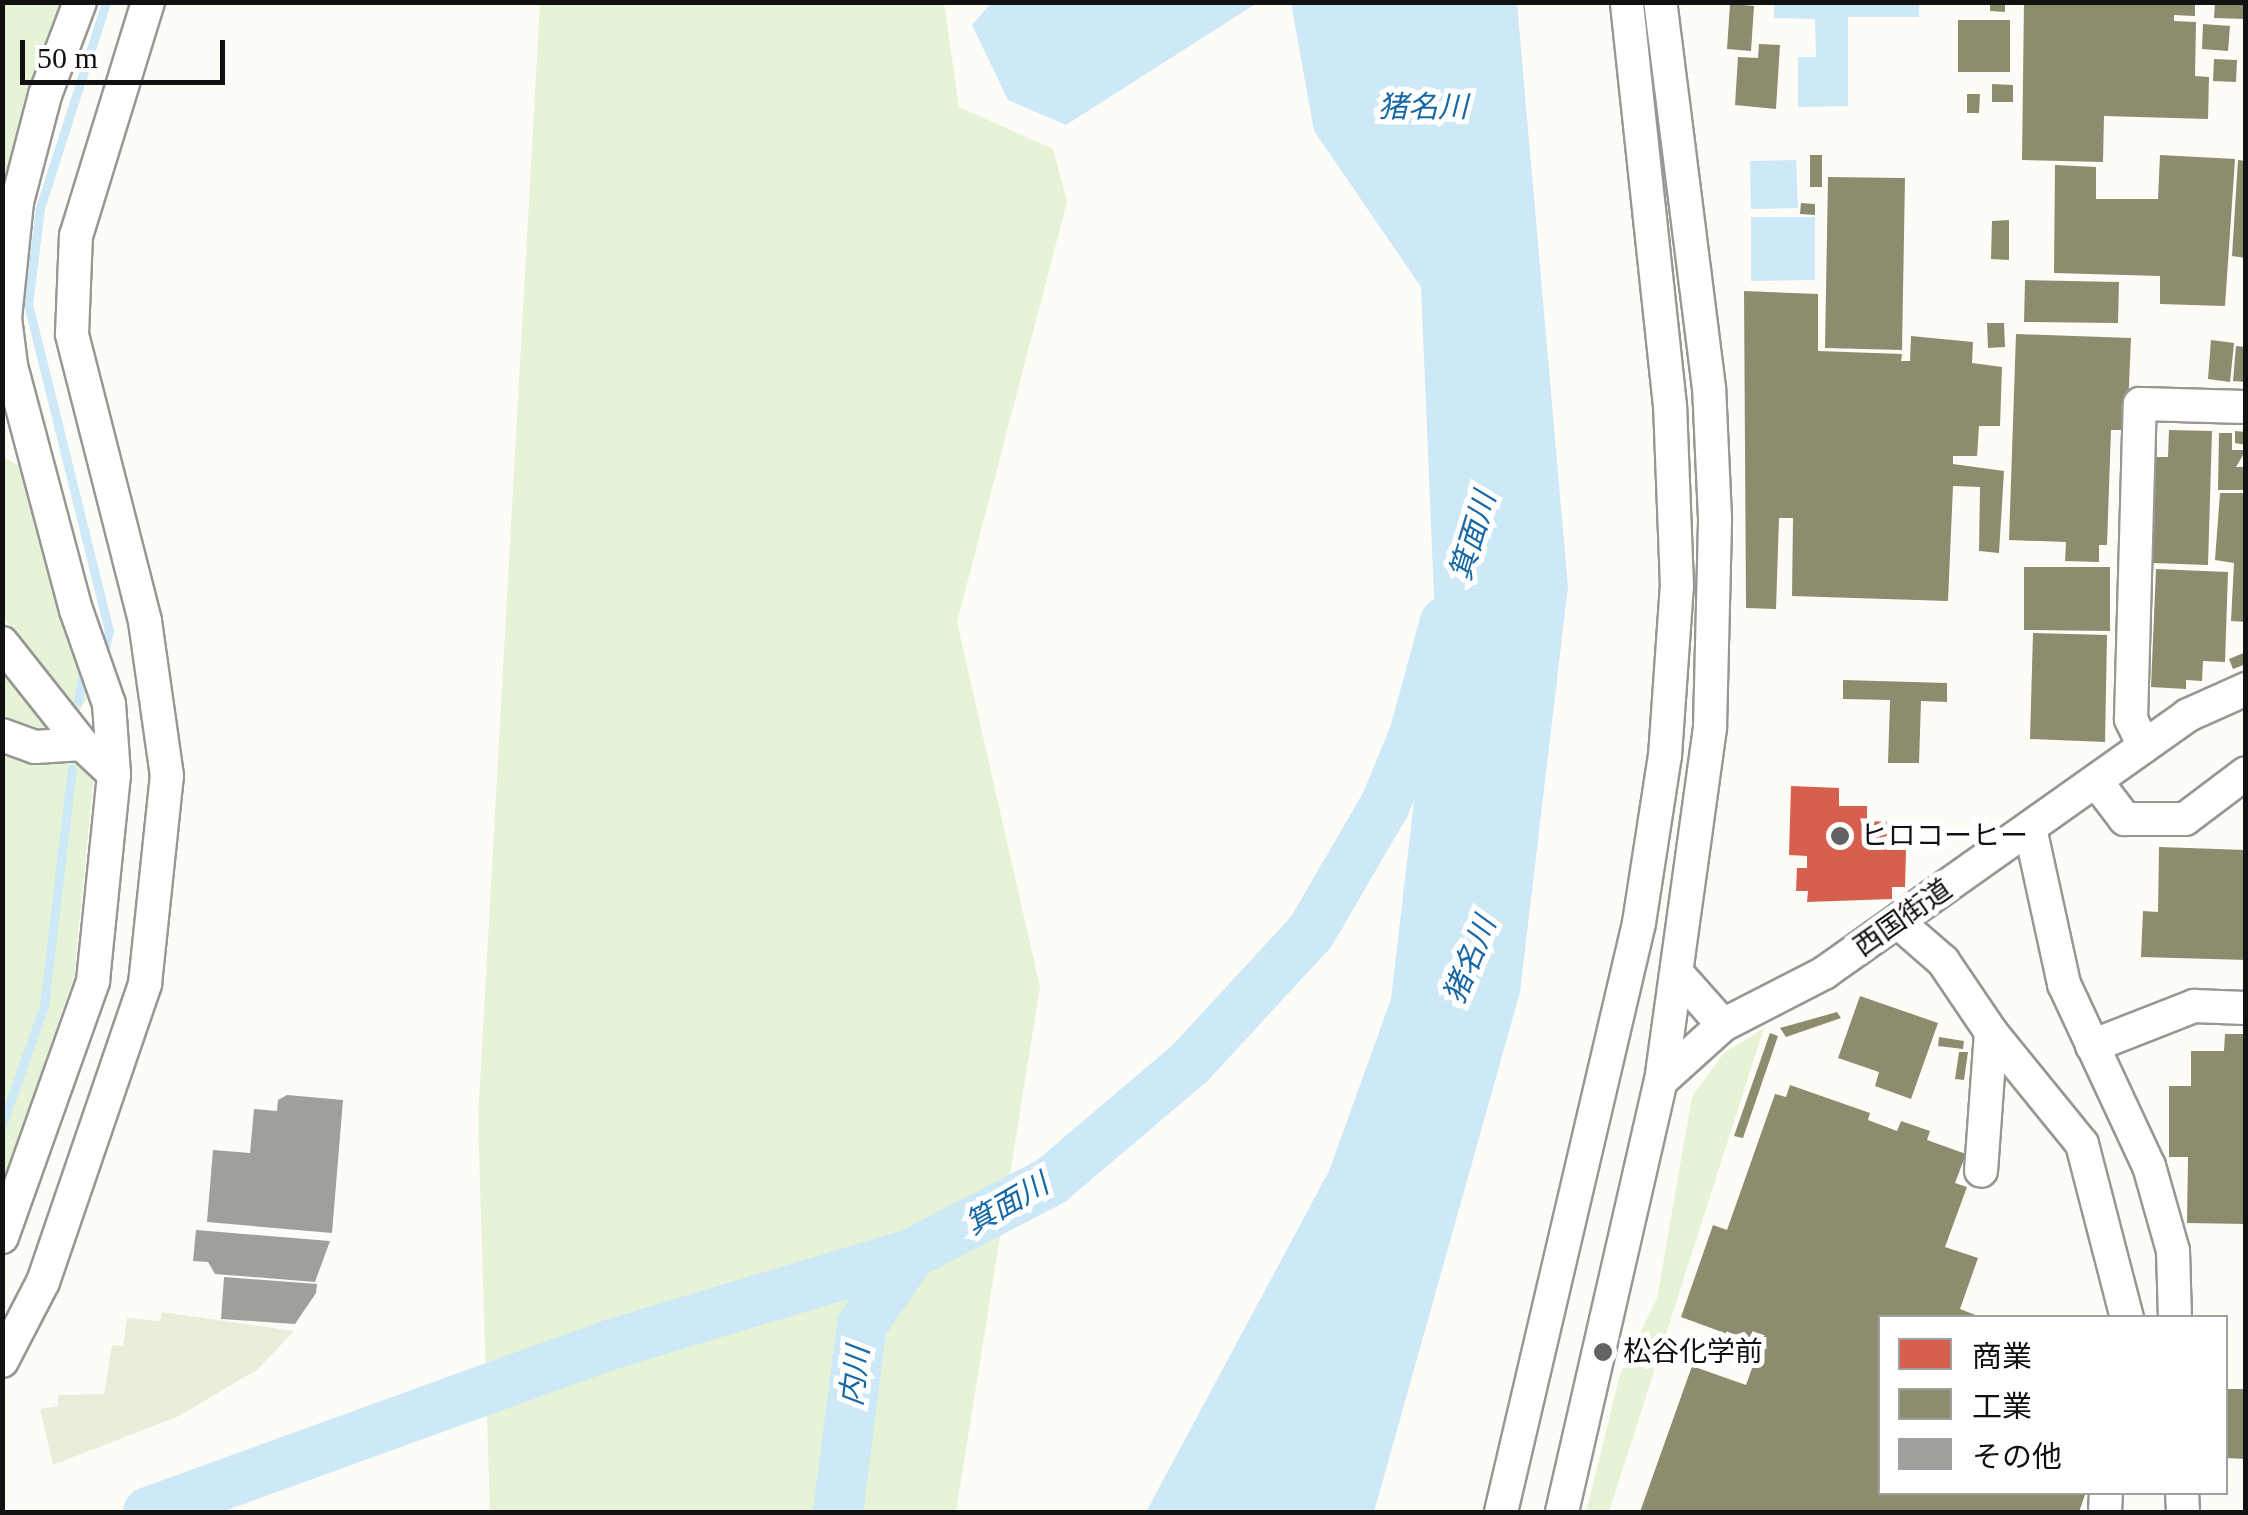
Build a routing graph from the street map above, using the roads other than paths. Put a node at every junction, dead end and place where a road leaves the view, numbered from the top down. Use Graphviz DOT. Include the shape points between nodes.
graph roads {
  1 [pos="80,2"];
  2 [pos="148,2"];
  3 [pos="1627,2"];
  4 [pos="1660,2"];
  5 [pos="2246,406"];
  6 [pos="2,643"];
  7 [pos="2246,689"];
  8 [pos="2,735"];
  9 [pos="82,744"];
  10 [pos="2144,746"];
  11 [pos="2246,773"];
  12 [pos="114,774"];
  13 [pos="2096,781"];
  14 [pos="2030,828"];
  15 [pos="1898,922"];
  16 [pos="1677,973"];
  17 [pos="2246,1008"];
  18 [pos="1723,1025"];
  19 [pos="1991,1032"];
  20 [pos="2092,1046"];
  21 [pos="1661,1082"];
  22 [pos="1981,1171"];
  23 [pos="2,1237"];
  24 [pos="2125,1315"];
  25 [pos="2175,1315"];
  26 [pos="2,1361"];
  27 [pos="1501,1512"];
  28 [pos="1562,1512"];
  1 -- 12 [label="street" via="45,95 14,217 5,318 11,365 66,572 109,704"];
  2 -- 26 [label="street" via="76,236 71,288 72,334 145,621 165,795 144,984 42,1282"];
  3 -- 27 [label="street" via="1670,406 1678,586 1666,756 1640,923"];
  4 -- 16 [label="street" via="1708,388 1715,518 1710,727"];
  5 -- 10 [label="street" via="2140,404 2131,719"];
  6 -- 9 [label="street"];
  7 -- 10 [label="street, 西国街道" via="2188,715"];
  8 -- 9 [label="street" via="35,747"];
  9 -- 12 [label="street"];
  10 -- 13 [label="street, 西国街道"];
  11 -- 13 [label="street" via="2185,819 2125,819"];
  12 -- 23 [label="street" via="93,981"];
  13 -- 14 [label="street, 西国街道"];
  14 -- 15 [label="street, 西国街道"];
  14 -- 20 [label="street" via="2064,984"];
  15 -- 18 [label="street, 西国街道" via="1824,973"];
  15 -- 19 [label="street" via="1943,961"];
  16 -- 18 [label="street"];
  16 -- 21 [label="street"];
  17 -- 20 [label="street" via="2194,1006"];
  18 -- 21 [label="street, 西国街道"];
  19 -- 22 [label="street"];
  19 -- 24 [label="street" via="2082,1144"];
  20 -- 25 [label="street" via="2149,1166 2173,1251"];
  21 -- 28 [label="street"];
}
